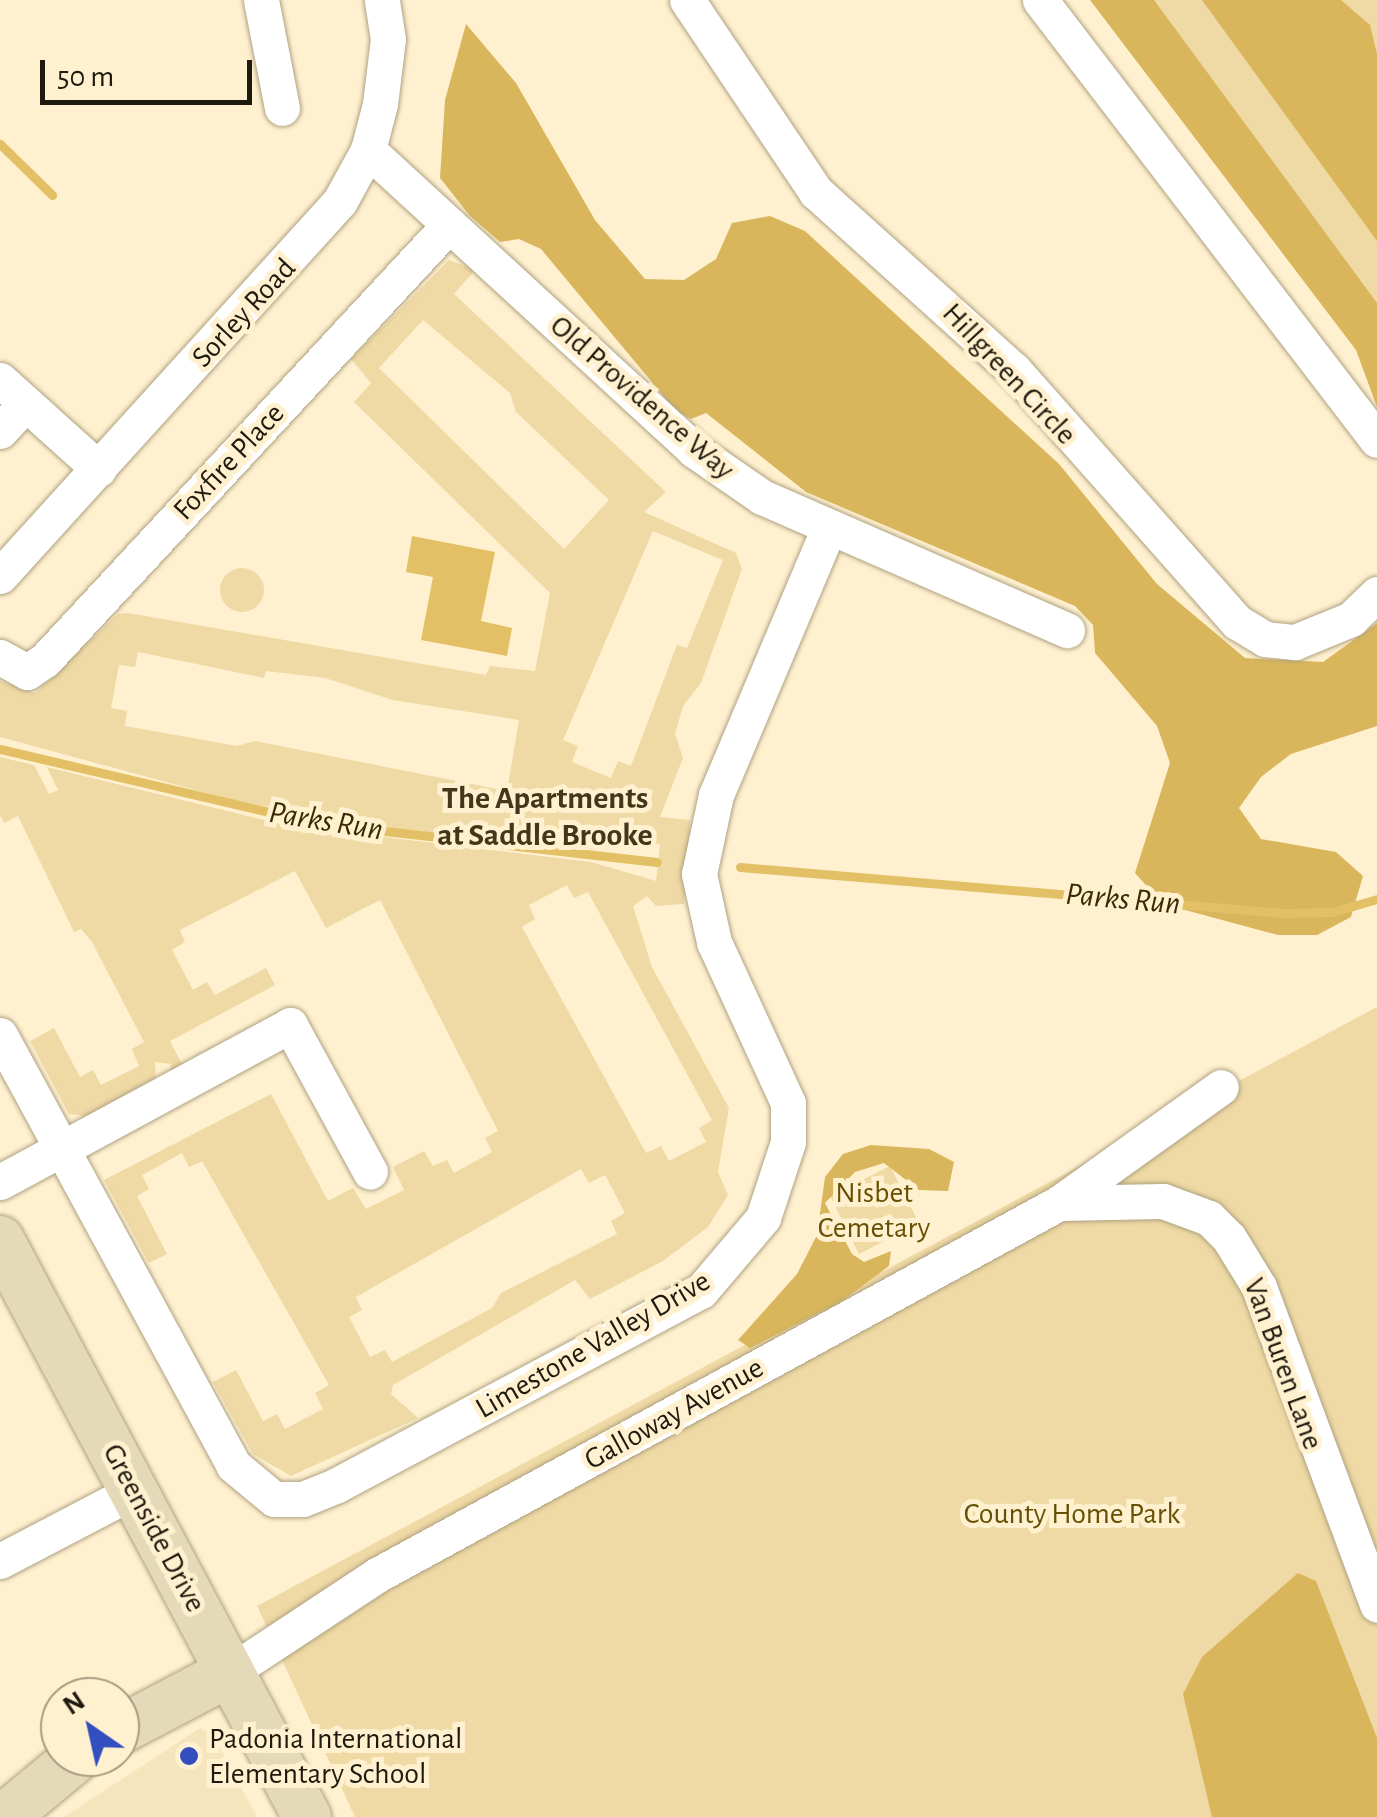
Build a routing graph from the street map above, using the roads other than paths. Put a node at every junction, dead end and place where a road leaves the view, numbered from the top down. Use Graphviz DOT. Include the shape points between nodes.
graph roads {
  1 [pos="261,0"];
  2 [pos="382,0"];
  3 [pos="688,0"];
  4 [pos="1040,0"];
  5 [pos="282,108"];
  6 [pos="368,150"];
  7 [pos="449,224"];
  8 [pos="13,392"];
  9 [pos="0,431"];
  10 [pos="1377,440"];
  11 [pos="99,469"];
  12 [pos="828,530"];
  13 [pos="0,576"];
  14 [pos="1377,594"];
  15 [pos="1067,630"];
  16 [pos="0,656"];
  17 [pos="0,1035"];
  18 [pos="1221,1087"];
  19 [pos="61,1148"];
  20 [pos="370,1172"];
  21 [pos="0,1182"];
  22 [pos="1059,1204"];
  23 [pos="0,1240"];
  24 [pos="134,1491"];
  25 [pos="0,1562"];
  26 [pos="1377,1604"];
  27 [pos="230,1672"];
  28 [pos="140,1719"];
  29 [pos="53,1777"];
  30 [pos="5,1817"];
  31 [pos="308,1817"];
  1 -- 5 [label="street"];
  2 -- 6 [label="street, Sorley Road" via="388,39"];
  3 -- 14 [label="street, Hillgreen Circle" via="816,192 1014,370 1237,622 1265,638 1295,642 1352,619"];
  4 -- 10 [label="street"];
  6 -- 7 [label="street, Old Providence Way"];
  6 -- 11 [label="street, Sorley Road" via="307,245"];
  7 -- 12 [label="street, Old Providence Way" via="694,450"];
  7 -- 16 [label="street, Foxfire Place" via="45,660 27,672"];
  8 -- 9 [label="street"];
  8 -- 11 [label="street"];
  11 -- 13 [label="street, Sorley Road"];
  12 -- 15 [label="street, Old Providence Way"];
  12 -- 19 [label="street, Limestone Valley Drive" via="716,795 702,856 700,891 714,942 788,1104 788,1142 763,1218 701,1291 337,1486 304,1499 274,1499 233,1465"];
  17 -- 19 [label="street, Limestone Valley Drive"];
  18 -- 22 [label="street, Galloway Avenue"];
  19 -- 20 [label="street" via="290,1025"];
  19 -- 21 [label="street"];
  22 -- 26 [label="street, Van Buren Lane" via="1163,1201 1209,1218 1229,1238 1259,1288"];
  22 -- 27 [label="street, Galloway Avenue" via="377,1575"];
  23 -- 24 [label="street, Greenside Drive"];
  24 -- 25 [label="street"];
  24 -- 27 [label="street, Greenside Drive"];
  27 -- 28 [label="street, Galloway Avenue"];
  27 -- 31 [label="street, Greenside Drive"];
  29 -- 30 [label="street"];
}
